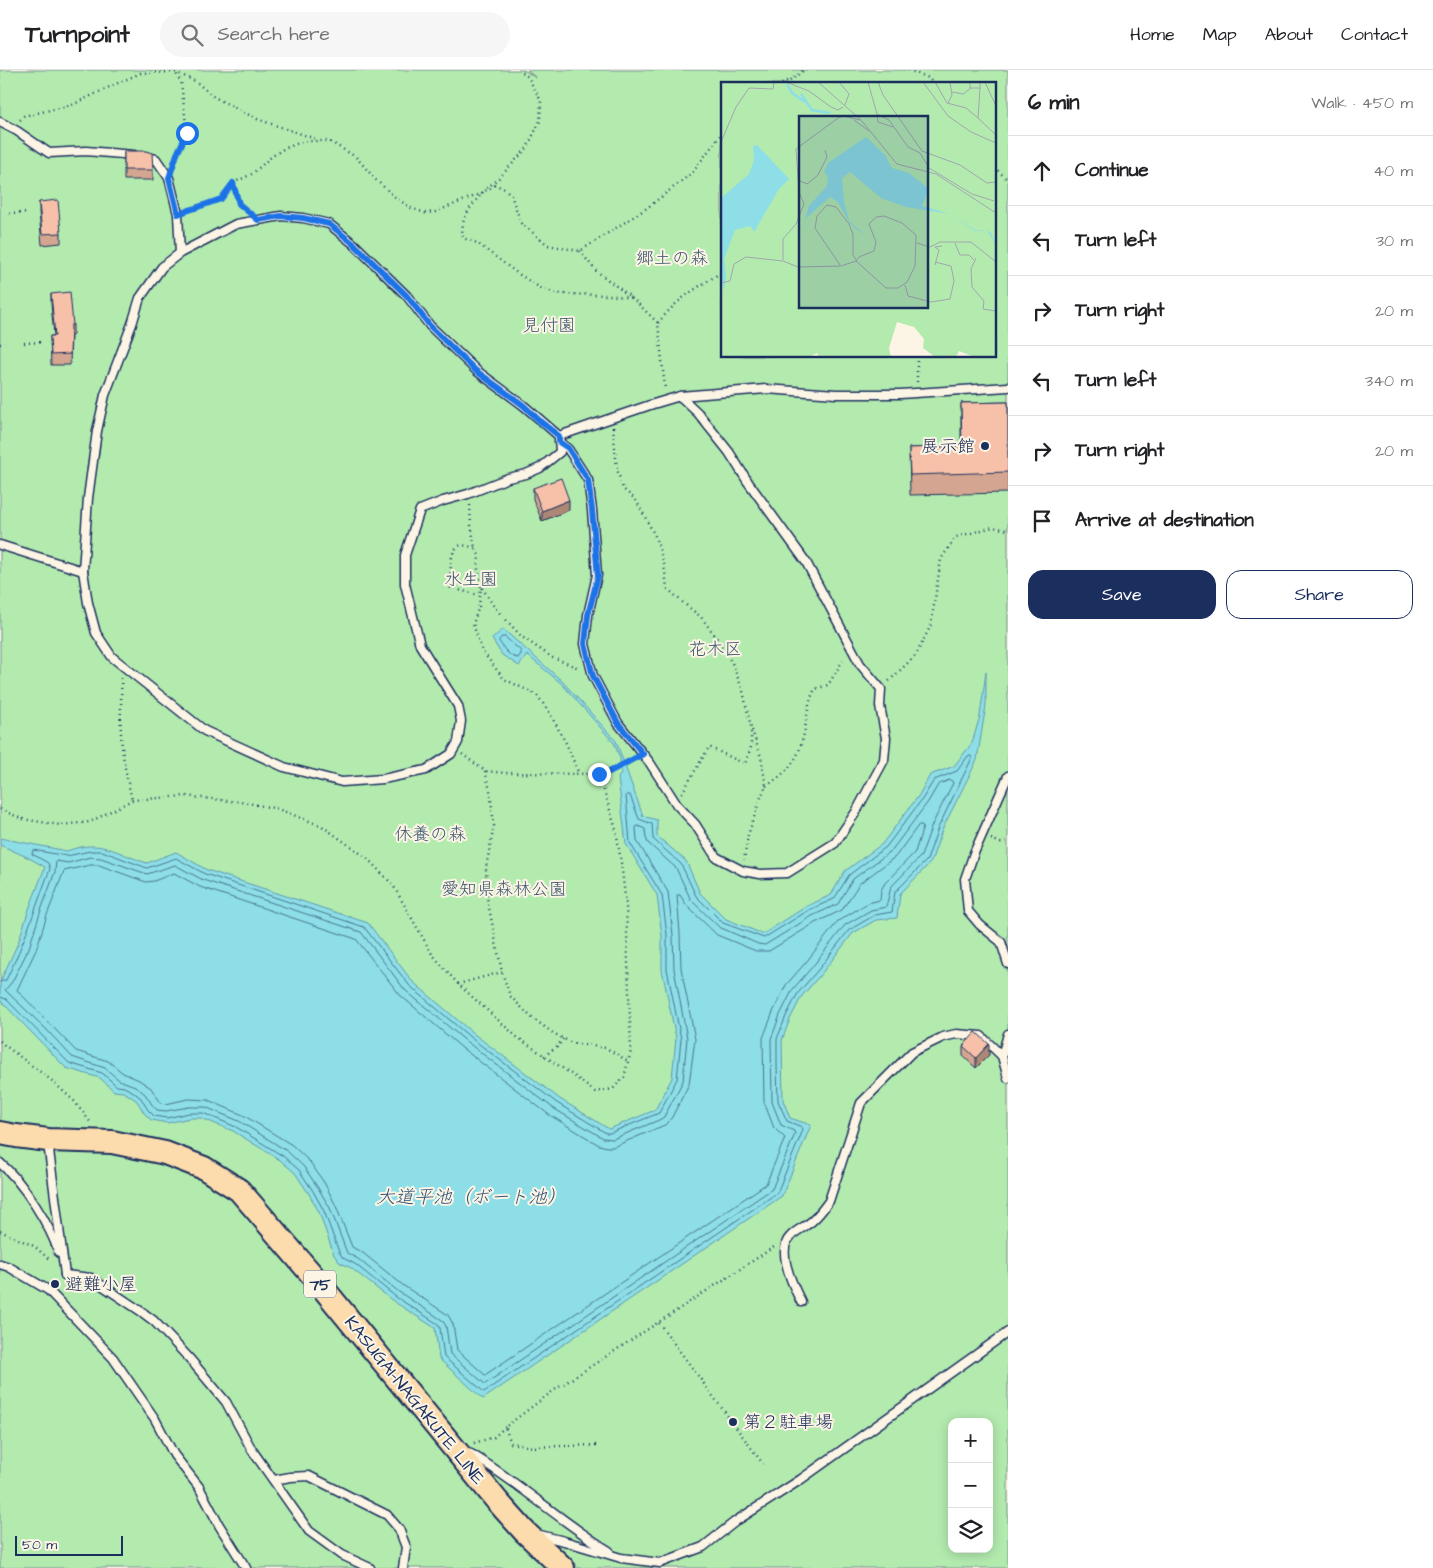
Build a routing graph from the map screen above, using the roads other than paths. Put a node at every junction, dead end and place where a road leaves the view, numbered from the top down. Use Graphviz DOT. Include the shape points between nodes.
graph roads {
  1 [pos="0,122"];
  2 [pos="180,253"];
  3 [pos="1008,387"];
  4 [pos="680,396"];
  5 [pos="559,439"];
  6 [pos="0,545"];
  7 [pos="83,571"];
  8 [pos="1008,776"];
  9 [pos="1008,964"];
  10 [pos="1008,1034"];
  11 [pos="1002,1056"];
  12 [pos="1008,1078"];
  13 [pos="0,1133"];
  14 [pos="48,1140"];
  15 [pos="0,1163"];
  16 [pos="0,1264"];
  17 [pos="66,1275"];
  18 [pos="801,1302"];
  19 [pos="1008,1332"];
  20 [pos="464,1446"];
  21 [pos="274,1480"];
  22 [pos="524,1531"];
  23 [pos="622,1558"];
  24 [pos="246,1568"];
  25 [pos="370,1568"];
  26 [pos="403,1568"];
  27 [pos="563,1568"];
  1 -- 2 [label="lane" via="49,152 119,153 156,159 169,178 178,214"];
  2 -- 5 [label="lane" via="236,224 281,216 329,224 407,296 430,326 476,371 523,405"];
  2 -- 7 [label="lane" via="162,267 140,298 105,395 91,478"];
  3 -- 4 [label="lane" via="836,394 766,389"];
  4 -- 5 [label="lane"];
  4 -- 5 [label="lane" via="729,452 806,562 860,664 881,689 880,706 886,738 884,760 835,843 787,873 743,871 716,857 695,824 677,805 618,723 593,676 585,644 598,576 588,480"];
  5 -- 7 [label="lane" via="560,452 540,468 420,510 405,555 405,584 420,645 458,706 461,721 458,742 451,754 426,770 383,779 342,782 284,767 205,731 112,657 96,633"];
  6 -- 7 [label="lane"];
  8 -- 9 [label="lane" via="965,879 968,911 1001,942"];
  10 -- 11 [label="lane"];
  11 -- 12 [label="lane"];
  11 -- 18 [label="lane" via="981,1036 956,1034 943,1037 912,1052 861,1103 829,1200 822,1212 785,1243 786,1264"];
  13 -- 14 [label="main road, KASUGAI-NAGAKUTE LINE / 75"];
  14 -- 17 [label="lane"];
  14 -- 20 [label="main road, KASUGAI-NAGAKUTE LINE / 75" via="112,1142 166,1153 204,1168 239,1190"];
  15 -- 17 [label="lane" via="36,1206 59,1251"];
  16 -- 24 [label="lane" via="48,1290 113,1358 155,1419 174,1455 199,1487"];
  17 -- 21 [label="lane" via="91,1278 154,1321 226,1402 252,1450"];
  19 -- 23 [label="lane" via="703,1547 660,1563"];
  20 -- 22 [label="main road, KASUGAI-NAGAKUTE LINE / 75" via="498,1502"];
  20 -- 23 [label="lane" via="583,1535"];
  21 -- 25 [label="lane" via="309,1531 342,1555"];
  21 -- 26 [label="lane" via="309,1476 387,1515 399,1529 406,1547"];
  22 -- 23 [label="lane"];
  22 -- 27 [label="main road, KASUGAI-NAGAKUTE LINE / 75"];
}
